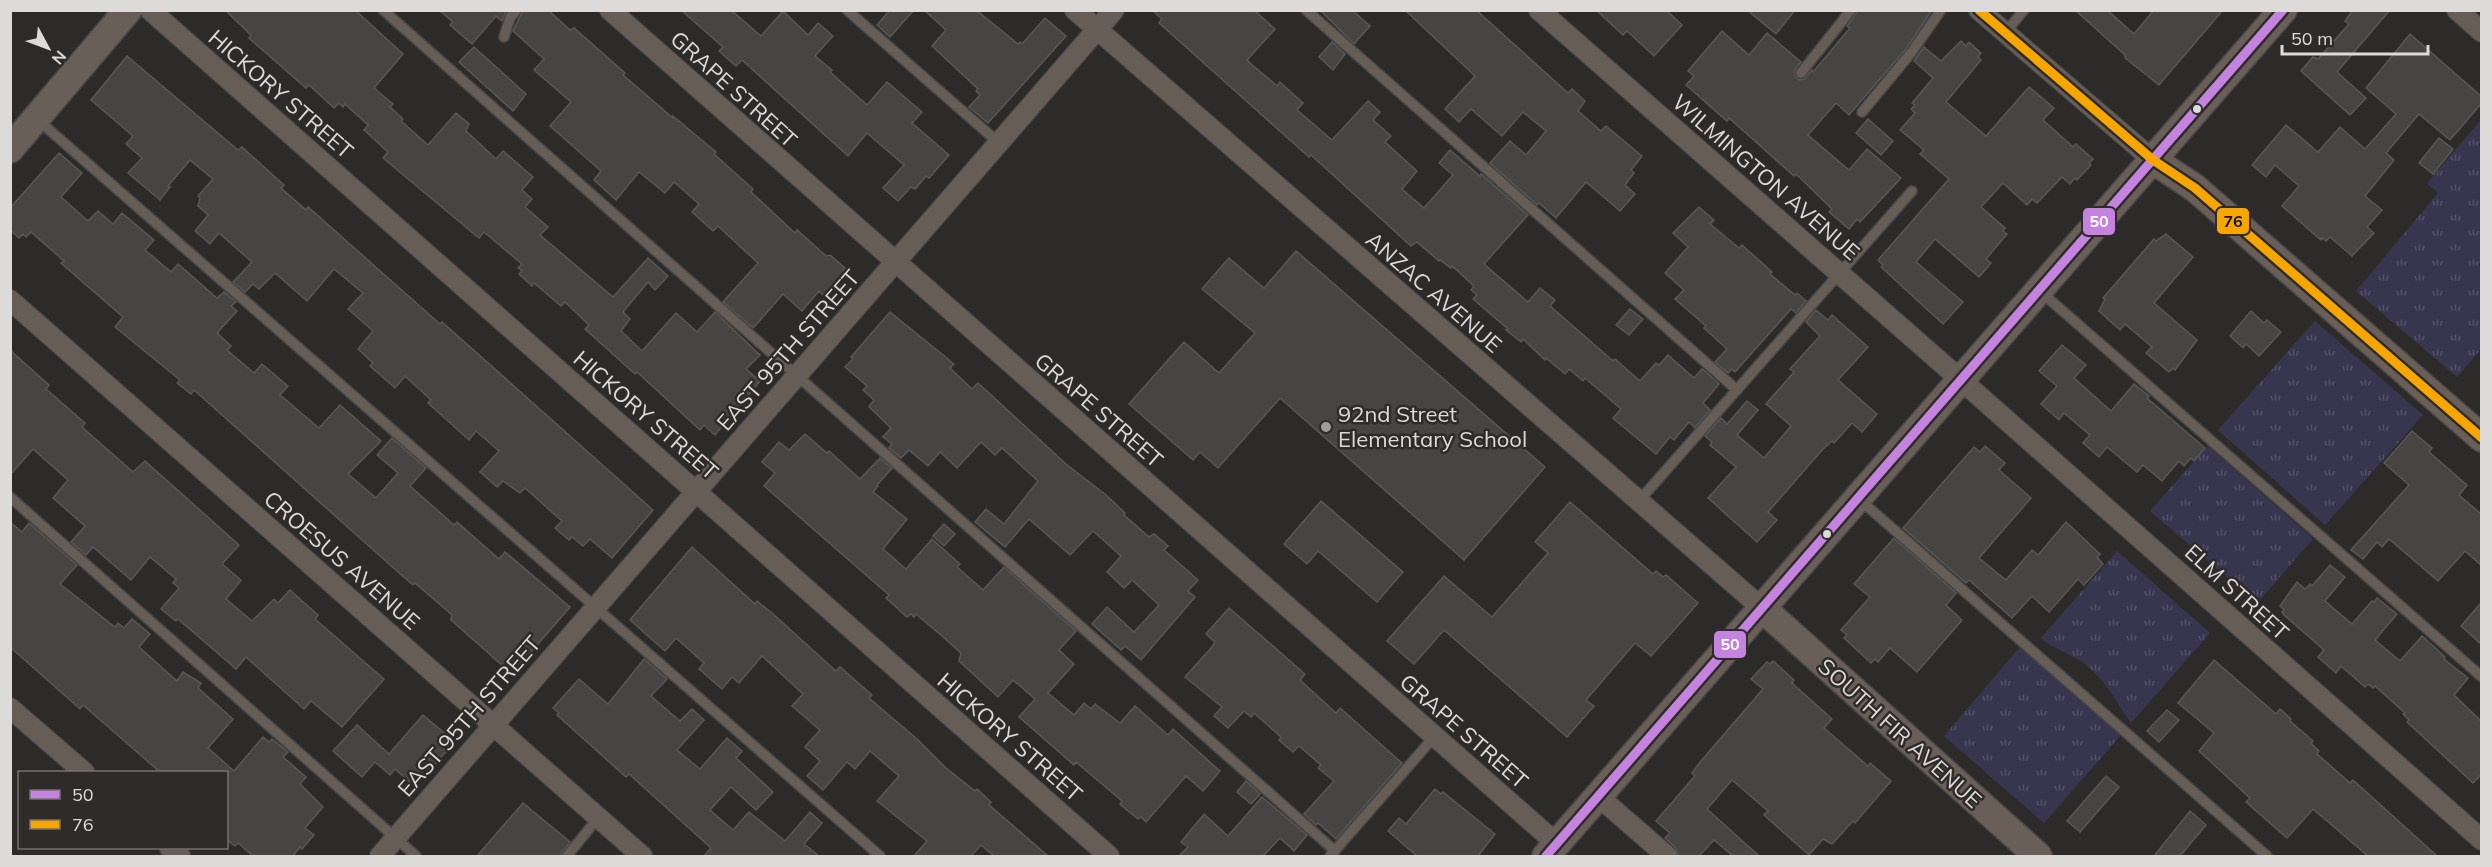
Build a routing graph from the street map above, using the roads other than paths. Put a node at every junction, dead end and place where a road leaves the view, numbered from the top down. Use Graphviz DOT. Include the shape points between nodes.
graph roads {
  1 [pos="128,10"];
  2 [pos="150,10"];
  3 [pos="383,10"];
  4 [pos="516,10"];
  5 [pos="610,10"];
  6 [pos="847,10"];
  7 [pos="1075,10"];
  8 [pos="1114,10"];
  9 [pos="1306,10"];
  10 [pos="1539,10"];
  11 [pos="1851,10"];
  12 [pos="1941,10"];
  13 [pos="1979,10"];
  14 [pos="2024,10"];
  15 [pos="2283,10"];
  16 [pos="2457,10"];
  17 [pos="1097,30"];
  18 [pos="2481,32"];
  19 [pos="2005,33"];
  20 [pos="504,37"];
  21 [pos="1801,73"];
  22 [pos="1862,111"];
  23 [pos="37,118"];
  24 [pos="999,143"];
  25 [pos="10,149"];
  26 [pos="2152,160"];
  27 [pos="1912,191"];
  28 [pos="895,264"];
  29 [pos="1839,274"];
  30 [pos="2039,291"];
  31 [pos="10,300"];
  32 [pos="798,375"];
  33 [pos="1962,380"];
  34 [pos="1737,390"];
  35 [pos="2481,438"];
  36 [pos="697,492"];
  37 [pos="10,497"];
  38 [pos="1858,499"];
  39 [pos="1638,502"];
  40 [pos="596,606"];
  41 [pos="1762,609"];
  42 [pos="2481,677"];
  43 [pos="10,708"];
  44 [pos="492,725"];
  45 [pos="1434,737"];
  46 [pos="83,771"];
  47 [pos="1599,796"];
  48 [pos="598,818"];
  49 [pos="395,838"];
  50 [pos="2481,840"];
  51 [pos="1551,850"];
  52 [pos="1332,854"];
  53 [pos="380,856"];
  54 [pos="416,856"];
  55 [pos="567,856"];
  56 [pos="642,856"];
  57 [pos="880,856"];
  58 [pos="1109,856"];
  59 [pos="1667,856"];
  60 [pos="2038,856"];
  61 [pos="2267,856"];
  1 -- 23 [label="street"];
  2 -- 36 [label="street, HICKORY STREET"];
  3 -- 32 [label="lane"];
  4 -- 20 [label="lane"];
  5 -- 28 [label="street, GRAPE STREET"];
  6 -- 24 [label="lane"];
  7 -- 17 [label="street, ANZAC AVENUE"];
  8 -- 17 [label="street, EAST 95TH STREET"];
  9 -- 34 [label="lane"];
  10 -- 29 [label="street, WILMINGTON AVENUE"];
  11 -- 21 [label="lane"];
  12 -- 22 [label="lane"];
  13 -- 19 [label="street"];
  14 -- 19 [label="lane"];
  15 -- 26 [label="street"];
  16 -- 18 [label="street"];
  17 -- 24 [label="street, EAST 95TH STREET"];
  17 -- 39 [label="street, ANZAC AVENUE"];
  19 -- 26 [label="street"];
  23 -- 25 [label="street"];
  23 -- 40 [label="lane"];
  24 -- 28 [label="street, EAST 95TH STREET"];
  26 -- 30 [label="street"];
  26 -- 35 [label="street" via="2195,188"];
  27 -- 29 [label="lane"];
  28 -- 32 [label="street, EAST 95TH STREET"];
  28 -- 45 [label="street, GRAPE STREET"];
  29 -- 33 [label="street, WILMINGTON AVENUE"];
  29 -- 34 [label="lane"];
  30 -- 33 [label="street"];
  30 -- 42 [label="lane"];
  31 -- 44 [label="street, CROESUS AVENUE"];
  32 -- 36 [label="street, EAST 95TH STREET"];
  32 -- 52 [label="lane"];
  33 -- 38 [label="street"];
  33 -- 50 [label="street, ELM STREET"];
  34 -- 39 [label="lane"];
  36 -- 40 [label="street, EAST 95TH STREET"];
  36 -- 58 [label="street, HICKORY STREET"];
  37 -- 49 [label="lane"];
  38 -- 41 [label="street"];
  38 -- 61 [label="lane"];
  39 -- 41 [label="street, ANZAC AVENUE"];
  40 -- 44 [label="street, EAST 95TH STREET"];
  40 -- 57 [label="lane"];
  41 -- 47 [label="street"];
  41 -- 60 [label="street, SOUTH FIR AVENUE"];
  43 -- 46 [label="street"];
  44 -- 48 [label="street, CROESUS AVENUE"];
  44 -- 49 [label="street, EAST 95TH STREET"];
  45 -- 51 [label="street, GRAPE STREET"];
  45 -- 52 [label="lane"];
  47 -- 51 [label="street"];
  47 -- 59 [label="street"];
  48 -- 55 [label="lane"];
  48 -- 56 [label="street, CROESUS AVENUE"];
  49 -- 53 [label="street, EAST 95TH STREET"];
  49 -- 54 [label="lane"];
}
